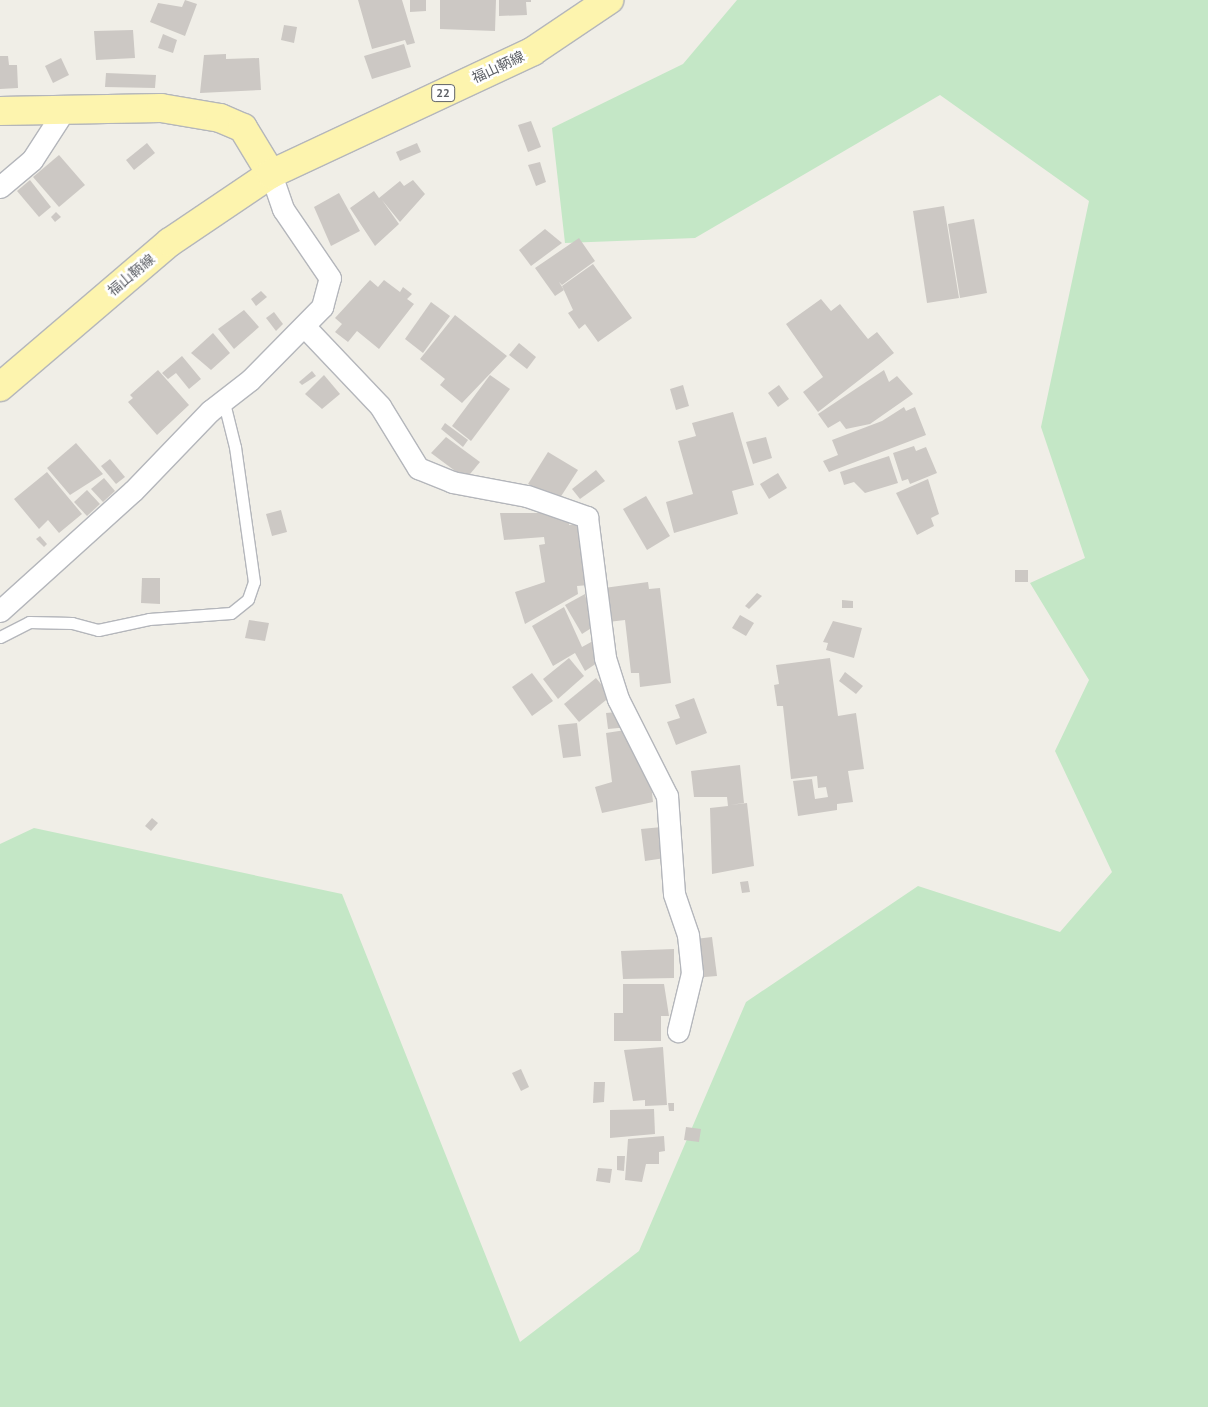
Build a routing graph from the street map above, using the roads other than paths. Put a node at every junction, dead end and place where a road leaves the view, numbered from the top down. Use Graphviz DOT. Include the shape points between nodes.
graph roads {
  1 [pos="609,0"];
  2 [pos="65,109"];
  3 [pos="0,111"];
  4 [pos="272,174"];
  5 [pos="0,187"];
  6 [pos="305,326"];
  7 [pos="0,387"];
  8 [pos="224,403"];
  9 [pos="0,610"];
  10 [pos="0,638"];
  11 [pos="678,1032"];
  1 -- 4 [label="main road, 福山鞆線 / 22" via="532,51"];
  2 -- 3 [label="main road"];
  2 -- 4 [label="main road" via="161,108 220,118 243,128"];
  2 -- 5 [label="street" via="32,160"];
  4 -- 6 [label="street" via="283,209 330,278 322,306"];
  4 -- 7 [label="main road, 福山鞆線 / 22" via="170,242"];
  6 -- 8 [label="street"];
  6 -- 11 [label="street" via="380,406 418,468 452,482 527,496 587,517 605,658 618,699 667,796 674,894 688,935 692,973"];
  8 -- 9 [label="street"];
  8 -- 10 [label="lane" via="235,447 254,582 248,600 231,613 149,619 98,630 72,623 29,622"];
}
